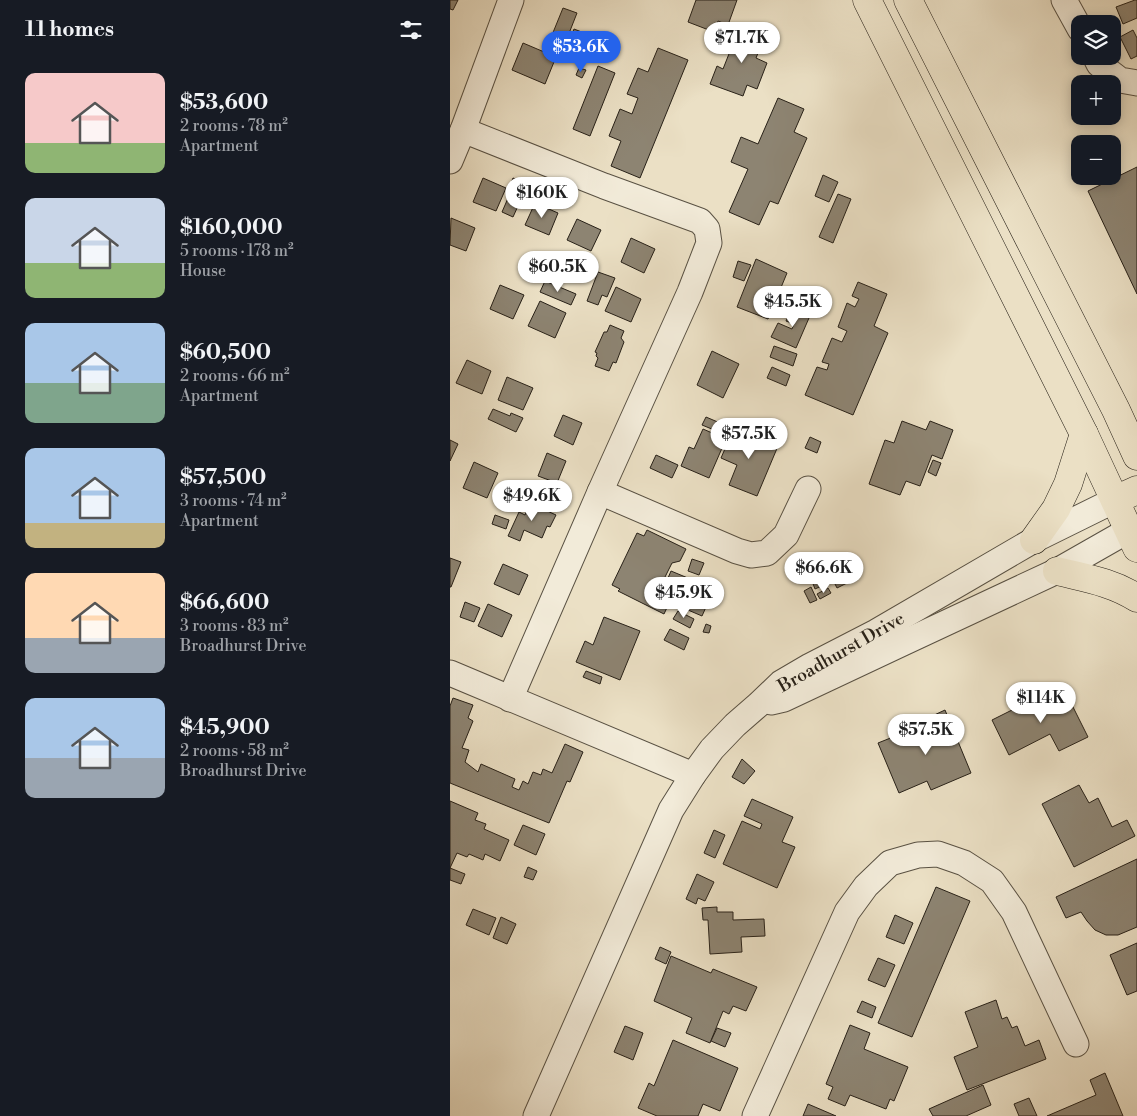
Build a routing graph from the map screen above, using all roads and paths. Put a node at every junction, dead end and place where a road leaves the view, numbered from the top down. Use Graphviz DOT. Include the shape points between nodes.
graph roads {
  1 [pos="511,0"];
  2 [pos="867,0"];
  3 [pos="908,0"];
  4 [pos="1064,0"];
  5 [pos="1072,15"];
  6 [pos="1100,65"];
  7 [pos="1137,83"];
  8 [pos="463,130"];
  9 [pos="450,160"];
  10 [pos="1126,416"];
  11 [pos="1084,434"];
  12 [pos="1137,456"];
  13 [pos="808,489"];
  14 [pos="600,492"];
  15 [pos="1126,495"];
  16 [pos="1134,535"];
  17 [pos="1034,540"];
  18 [pos="1057,571"];
  19 [pos="1137,598"];
  20 [pos="450,673"];
  21 [pos="510,699"];
  22 [pos="758,705"];
  23 [pos="693,774"];
  24 [pos="1076,1044"];
  25 [pos="539,1115"];
  26 [pos="755,1116"];
  1 -- 8 [label="street"];
  2 -- 11 [label="main road"];
  3 -- 10 [label="main road"];
  4 -- 5 [label="street"];
  6 -- 7 [label="street" via="1120,80"];
  8 -- 9 [label="street"];
  8 -- 14 [label="street" via="700,221 708,229 709,243 690,292"];
  10 -- 12 [label="main road"];
  11 -- 15 [label="main road"];
  11 -- 17 [label="main road" via="1068,484 1056,509"];
  13 -- 14 [label="street" via="786,535 767,553 751,555"];
  14 -- 21 [label="street"];
  15 -- 16 [label="main road"];
  15 -- 17 [label="street, Broadhurst Drive"];
  16 -- 18 [label="street, Broadhurst Drive"];
  17 -- 22 [label="street, Broadhurst Drive" via="781,683"];
  18 -- 19 [label="main road" via="1107,583"];
  18 -- 22 [label="street, Broadhurst Drive" via="784,700"];
  20 -- 21 [label="street"];
  21 -- 23 [label="street"];
  22 -- 23 [label="street" via="712,749"];
  23 -- 25 [label="street" via="671,810"];
  24 -- 26 [label="street" via="1014,912 992,881 964,863 938,854 918,855 890,864 866,886 846,912"];
}
